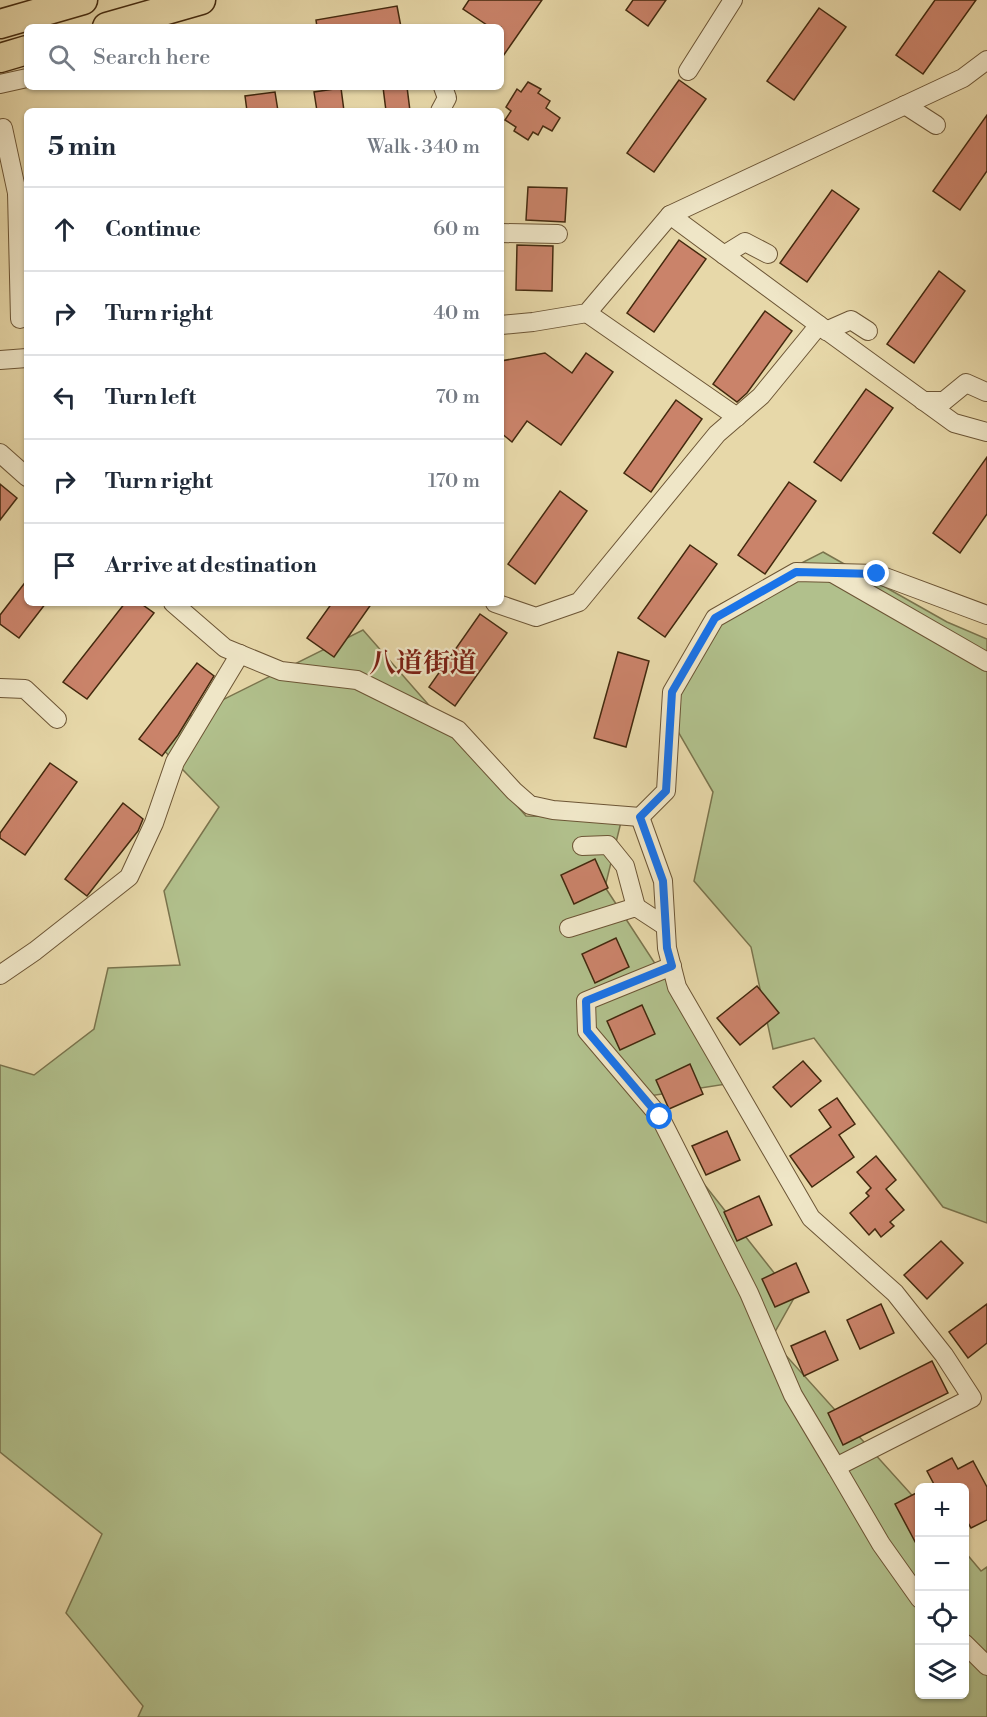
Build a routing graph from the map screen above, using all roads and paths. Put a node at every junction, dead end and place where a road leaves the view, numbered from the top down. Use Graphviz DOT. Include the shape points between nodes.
graph roads {
  1 [pos="83,0"];
  2 [pos="201,0"];
  3 [pos="733,0"];
  4 [pos="0,24"];
  5 [pos="117,24"];
  6 [pos="24,51"];
  7 [pos="0,58"];
  8 [pos="983,70"];
  9 [pos="688,71"];
  10 [pos="24,79"];
  11 [pos="0,84"];
  12 [pos="444,90"];
  13 [pos="905,105"];
  14 [pos="442,108"];
  15 [pos="936,125"];
  16 [pos="3,128"];
  17 [pos="22,192"];
  18 [pos="670,215"];
  19 [pos="504,233"];
  20 [pos="558,234"];
  21 [pos="768,254"];
  22 [pos="724,255"];
  23 [pos="586,313"];
  24 [pos="20,319"];
  25 [pos="504,325"];
  26 [pos="822,328"];
  27 [pos="868,331"];
  28 [pos="24,358"];
  29 [pos="0,360"];
  30 [pos="986,392"];
  31 [pos="923,401"];
  32 [pos="737,417"];
  33 [pos="987,432"];
  34 [pos="0,453"];
  35 [pos="24,474"];
  36 [pos="833,573"];
  37 [pos="176,606"];
  38 [pos="504,606"];
  39 [pos="987,615"];
  40 [pos="240,654"];
  41 [pos="987,662"];
  42 [pos="0,688"];
  43 [pos="57,718"];
  44 [pos="640,817"];
  45 [pos="582,846"];
  46 [pos="636,907"];
  47 [pos="666,926"];
  48 [pos="569,928"];
  49 [pos="672,966"];
  50 [pos="0,975"];
  51 [pos="836,1467"];
  52 [pos="915,1592"];
  53 [pos="966,1645"];
  54 [pos="987,1666"];
  1 -- 4 [label="main road"];
  2 -- 5 [label="main road"];
  3 -- 9 [label="street"];
  6 -- 7 [label="main road"];
  8 -- 13 [label="street"];
  10 -- 11 [label="street"];
  12 -- 14 [label="street" via="447,98"];
  13 -- 15 [label="street"];
  13 -- 18 [label="street"];
  16 -- 17 [label="street"];
  17 -- 24 [label="street"];
  18 -- 22 [label="street"];
  18 -- 23 [label="street"];
  19 -- 20 [label="street"];
  21 -- 22 [label="street" via="745,242"];
  22 -- 26 [label="street"];
  23 -- 25 [label="street"];
  23 -- 32 [label="street"];
  26 -- 27 [label="street" via="851,320"];
  26 -- 31 [label="street"];
  26 -- 32 [label="street"];
  28 -- 29 [label="street"];
  30 -- 31 [label="street" via="966,383 944,401"];
  31 -- 33 [label="street" via="954,423"];
  32 -- 38 [label="street" via="717,434 579,602 536,617"];
  34 -- 35 [label="street"];
  36 -- 39 [label="street" via="877,574"];
  36 -- 41 [label="street"];
  36 -- 44 [label="street" via="796,572 715,618 672,692 666,791"];
  37 -- 40 [label="street" via="225,648"];
  40 -- 44 [label="street" via="281,671 357,680 458,730 530,805"];
  40 -- 50 [label="street" via="175,762 154,823 129,877"];
  42 -- 43 [label="street" via="25,689"];
  44 -- 47 [label="street" via="663,881"];
  45 -- 46 [label="street" via="608,845 625,866"];
  46 -- 47 [label="street"];
  46 -- 48 [label="street"];
  47 -- 49 [label="street"];
  49 -- 51 [label="street" via="586,1001 587,1031 660,1117 748,1293 793,1395"];
  49 -- 51 [label="street" via="677,987 811,1218 895,1293 972,1398"];
  51 -- 52 [label="street" via="880,1544"];
  53 -- 54 [label="street"];
}
